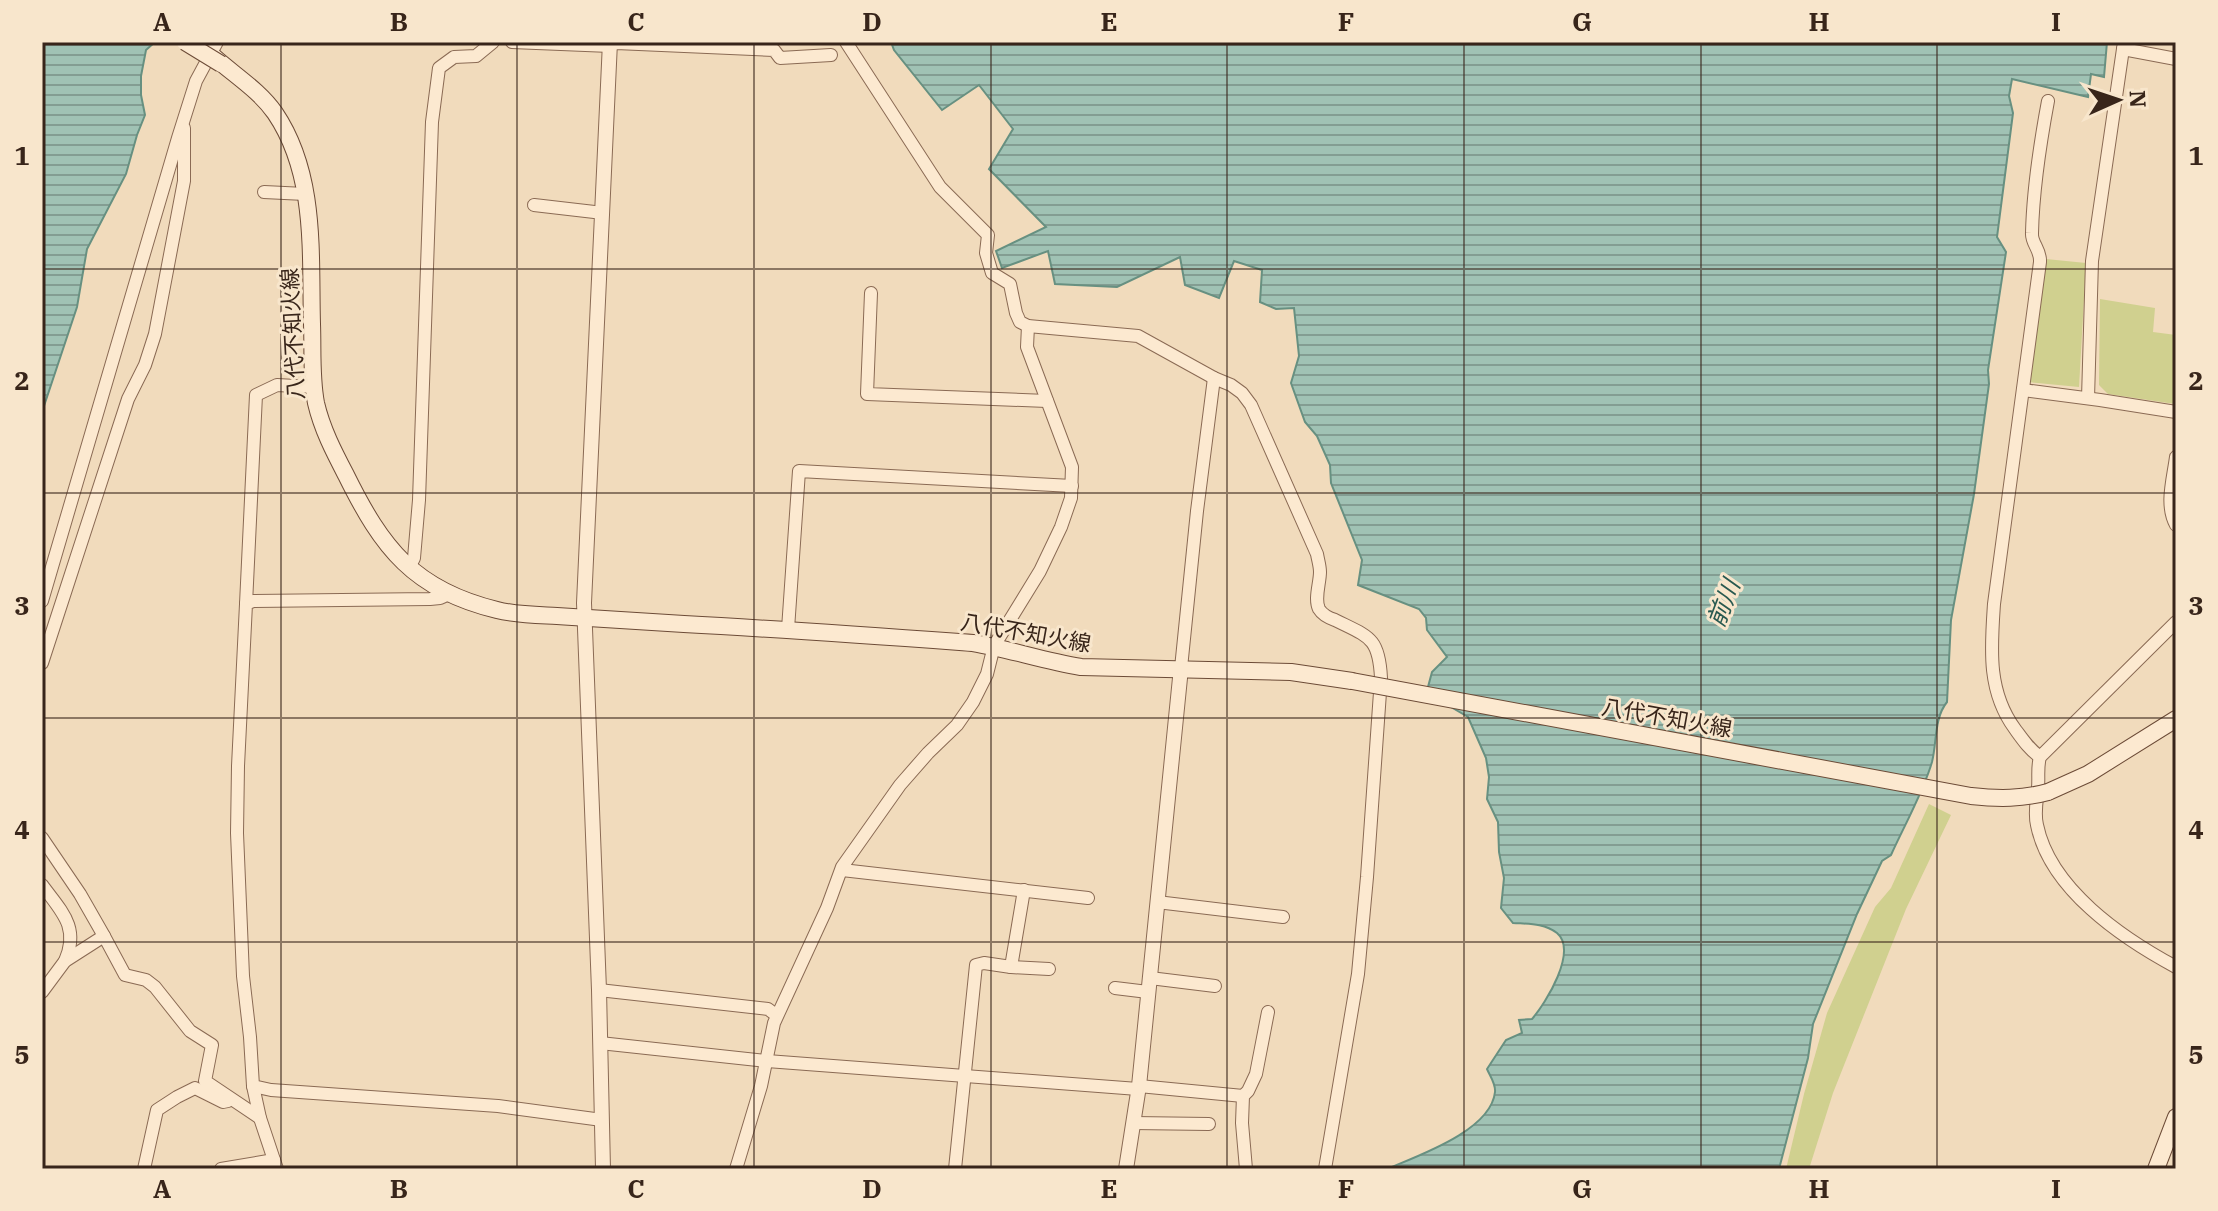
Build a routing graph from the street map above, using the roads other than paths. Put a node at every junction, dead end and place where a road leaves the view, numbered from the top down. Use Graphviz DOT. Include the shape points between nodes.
graph roads {
  1 [pos="185,42"];
  2 [pos="493,42"];
  3 [pos="512,42"];
  4 [pos="846,42"];
  5 [pos="610,44"];
  6 [pos="2124,45"];
  7 [pos="216,53"];
  8 [pos="831,55"];
  9 [pos="2176,59"];
  10 [pos="2048,101"];
  11 [pos="184,120"];
  12 [pos="264,192"];
  13 [pos="305,194"];
  14 [pos="534,205"];
  15 [pos="603,213"];
  16 [pos="871,293"];
  17 [pos="1027,336"];
  18 [pos="1214,378"];
  19 [pos="314,387"];
  20 [pos="2023,390"];
  21 [pos="2088,398"];
  22 [pos="1047,401"];
  23 [pos="2176,412"];
  24 [pos="2176,457"];
  25 [pos="1072,486"];
  26 [pos="2176,525"];
  27 [pos="409,568"];
  28 [pos="449,594"];
  29 [pos="42,601"];
  30 [pos="246,604"];
  31 [pos="585,618"];
  32 [pos="2176,622"];
  33 [pos="788,629"];
  34 [pos="994,646"];
  35 [pos="42,663"];
  36 [pos="1181,668"];
  37 [pos="2176,719"];
  38 [pos="2040,757"];
  39 [pos="42,838"];
  40 [pos="842,870"];
  41 [pos="42,885"];
  42 [pos="1024,890"];
  43 [pos="1088,898"];
  44 [pos="1157,902"];
  45 [pos="1283,917"];
  46 [pos="104,936"];
  47 [pos="65,961"];
  48 [pos="1011,967"];
  49 [pos="2176,967"];
  50 [pos="1049,969"];
  51 [pos="1149,985"];
  52 [pos="1215,986"];
  53 [pos="1115,988"];
  54 [pos="599,990"];
  55 [pos="42,992"];
  56 [pos="1268,1012"];
  57 [pos="776,1015"];
  58 [pos="600,1043"];
  59 [pos="767,1061"];
  60 [pos="964,1075"];
  61 [pos="253,1086"];
  62 [pos="1139,1088"];
  63 [pos="1243,1096"];
  64 [pos="231,1100"];
  65 [pos="2176,1117"];
  66 [pos="260,1118"];
  67 [pos="602,1120"];
  68 [pos="1133,1123"];
  69 [pos="1209,1124"];
  70 [pos="2176,1148"];
  71 [pos="276,1164"];
  72 [pos="144,1169"];
  73 [pos="221,1169"];
  74 [pos="603,1169"];
  75 [pos="736,1169"];
  76 [pos="955,1169"];
  77 [pos="1126,1169"];
  78 [pos="1246,1169"];
  79 [pos="1325,1169"];
  80 [pos="2156,1169"];
  81 [pos="2168,1169"];
  1 -- 7 [label="main road, 八代不知火線, bridge"];
  2 -- 27 [label="street" via="476,56 454,57 439,68 432,122 419,500"];
  3 -- 5 [label="street"];
  4 -- 17 [label="street" via="940,187 988,235 992,273 1010,284"];
  5 -- 8 [label="street" via="774,50 780,58"];
  5 -- 15 [label="street"];
  6 -- 9 [label="street"];
  6 -- 21 [label="street" via="2092,261"];
  7 -- 11 [label="street" via="196,81"];
  7 -- 13 [label="main road, 八代不知火線" via="274,112 298,161"];
  10 -- 20 [label="street" via="2031,237 2040,262"];
  11 -- 29 [label="street"];
  11 -- 35 [label="street" via="184,181 155,334 128,399"];
  12 -- 13 [label="street"];
  13 -- 19 [label="main road, 八代不知火線"];
  14 -- 15 [label="street"];
  15 -- 31 [label="street"];
  16 -- 22 [label="street" via="867,394"];
  17 -- 18 [label="street" via="1138,336"];
  17 -- 22 [label="street"];
  18 -- 36 [label="street"];
  18 -- 79 [label="street" via="1231,385 1251,405 1317,554 1320,610 1365,635 1380,659 1358,974"];
  19 -- 27 [label="main road, 八代不知火線" via="325,432 360,504"];
  19 -- 30 [label="street" via="277,385 256,395"];
  20 -- 21 [label="street"];
  20 -- 38 [label="street" via="1991,652 1994,686 2008,720"];
  21 -- 23 [label="street"];
  22 -- 25 [label="street" via="1069,455"];
  24 -- 26 [label="street" via="2171,498"];
  25 -- 33 [label="street" via="799,471"];
  25 -- 34 [label="street" via="1061,527 1040,571"];
  27 -- 28 [label="main road, 八代不知火線"];
  28 -- 30 [label="street" via="430,599"];
  28 -- 31 [label="main road, 八代不知火線" via="500,611"];
  30 -- 61 [label="street" via="237,833"];
  31 -- 33 [label="main road, 八代不知火線"];
  31 -- 54 [label="street"];
  32 -- 38 [label="street"];
  33 -- 34 [label="main road, 八代不知火線"];
  34 -- 36 [label="main road, 八代不知火線" via="1081,667"];
  34 -- 40 [label="street" via="973,702 900,785"];
  36 -- 37 [label="main road, 八代不知火線, bridge" via="1291,672 1352,681 2004,800 2048,792 2088,774"];
  36 -- 44 [label="street"];
  38 -- 49 [label="street" via="2036,823 2063,881 2111,925"];
  39 -- 46 [label="street"];
  40 -- 42 [label="street"];
  40 -- 57 [label="street"];
  41 -- 47 [label="street" via="70,929"];
  42 -- 43 [label="street"];
  42 -- 48 [label="street"];
  44 -- 45 [label="street"];
  44 -- 51 [label="street"];
  46 -- 47 [label="street"];
  46 -- 64 [label="street" via="125,975 155,987 190,1031 212,1045 205,1081"];
  47 -- 55 [label="street"];
  48 -- 50 [label="street"];
  48 -- 60 [label="street" via="976,965"];
  51 -- 52 [label="street"];
  51 -- 53 [label="street"];
  51 -- 62 [label="street"];
  54 -- 57 [label="street" via="768,1009"];
  54 -- 58 [label="street"];
  56 -- 63 [label="street" via="1256,1074"];
  57 -- 59 [label="street"];
  58 -- 59 [label="street"];
  58 -- 67 [label="street"];
  59 -- 60 [label="street"];
  59 -- 75 [label="street"];
  60 -- 62 [label="street"];
  60 -- 76 [label="street"];
  61 -- 66 [label="street"];
  61 -- 67 [label="street"];
  62 -- 63 [label="street"];
  62 -- 68 [label="street"];
  63 -- 78 [label="street"];
  64 -- 66 [label="street"];
  64 -- 72 [label="street" via="223,1102 195,1088 157,1110"];
  65 -- 80 [label="main road"];
  66 -- 71 [label="street"];
  67 -- 74 [label="street"];
  68 -- 69 [label="street"];
  68 -- 77 [label="street"];
  70 -- 81 [label="main road"];
  71 -- 73 [label="street"];
}
